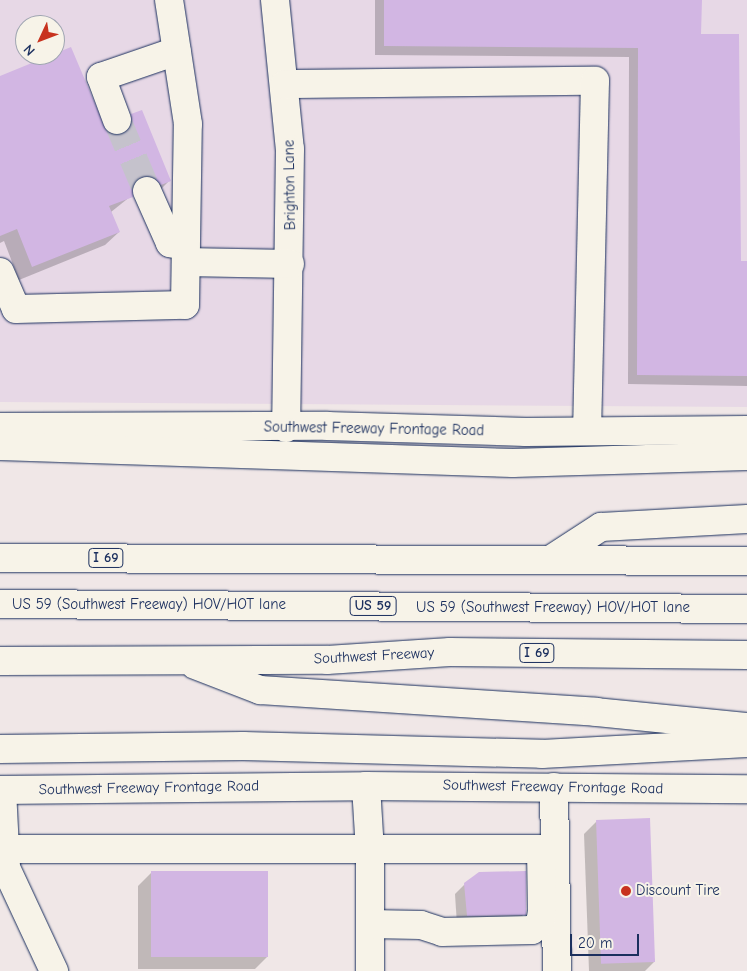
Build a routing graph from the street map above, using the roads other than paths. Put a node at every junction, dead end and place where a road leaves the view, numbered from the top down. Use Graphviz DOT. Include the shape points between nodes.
graph roads {
  1 [pos="169,0"];
  2 [pos="275,0"];
  3 [pos="177,51"];
  4 [pos="285,84"];
  5 [pos="117,120"];
  6 [pos="147,191"];
  7 [pos="186,254"];
  8 [pos="290,264"];
  9 [pos="0,272"];
  10 [pos="0,427"];
  11 [pos="286,428"];
  12 [pos="586,430"];
  13 [pos="747,430"];
  14 [pos="0,446"];
  15 [pos="747,456"];
  16 [pos="747,519"];
  17 [pos="0,558"];
  18 [pos="550,560"];
  19 [pos="747,561"];
  20 [pos="0,604"];
  21 [pos="747,609"];
  22 [pos="747,655"];
  23 [pos="177,658"];
  24 [pos="0,661"];
  25 [pos="747,727"];
  26 [pos="747,743"];
  27 [pos="0,749"];
  28 [pos="366,786"];
  29 [pos="554,787"];
  30 [pos="747,789"];
  31 [pos="1,790"];
  32 [pos="5,849"];
  33 [pos="548,850"];
  34 [pos="370,851"];
  35 [pos="370,924"];
  36 [pos="54,971"];
  37 [pos="370,971"];
  38 [pos="557,971"];
  1 -- 3 [label="main road"];
  2 -- 4 [label="main road, Brighton Lane"];
  3 -- 5 [label="main road" via="101,77"];
  3 -- 7 [label="main road" via="188,124"];
  4 -- 8 [label="main road, Brighton Lane" via="290,149"];
  4 -- 12 [label="main road" via="595,81"];
  6 -- 7 [label="main road" via="170,243"];
  7 -- 8 [label="main road"];
  7 -- 9 [label="main road" via="185,305 16,309"];
  8 -- 11 [label="main road, Brighton Lane"];
  10 -- 11 [label="main road, Southwest Freeway Frontage Road"];
  11 -- 12 [label="main road, Southwest Freeway Frontage Road"];
  12 -- 13 [label="main road, Southwest Freeway Frontage Road"];
  14 -- 15 [label="main road" via="513,463"];
  16 -- 18 [label="main road" via="600,527"];
  17 -- 18 [label="main road, I 69"];
  18 -- 19 [label="main road, I 69"];
  20 -- 21 [label="main road, US 59 (Southwest Freeway) HOV/HOT lane / US 59"];
  22 -- 23 [label="main road, Southwest Freeway / I 69" via="450,652 327,660"];
  23 -- 24 [label="main road, Southwest Freeway / I 69"];
  23 -- 25 [label="main road" via="260,690 596,712"];
  26 -- 27 [label="main road" via="542,754 243,746"];
  28 -- 29 [label="main road, Southwest Freeway Frontage Road"];
  28 -- 31 [label="main road, Southwest Freeway Frontage Road"];
  28 -- 34 [label="main road"];
  29 -- 30 [label="main road, Southwest Freeway Frontage Road"];
  29 -- 33 [label="main road"];
  31 -- 32 [label="main road"];
  32 -- 34 [label="main road"];
  32 -- 36 [label="main road" via="6,868"];
  33 -- 34 [label="main road"];
  33 -- 35 [label="main road" via="540,924 532,930 442,932 421,924"];
  33 -- 38 [label="main road"];
  34 -- 35 [label="main road"];
  35 -- 37 [label="main road"];
}
